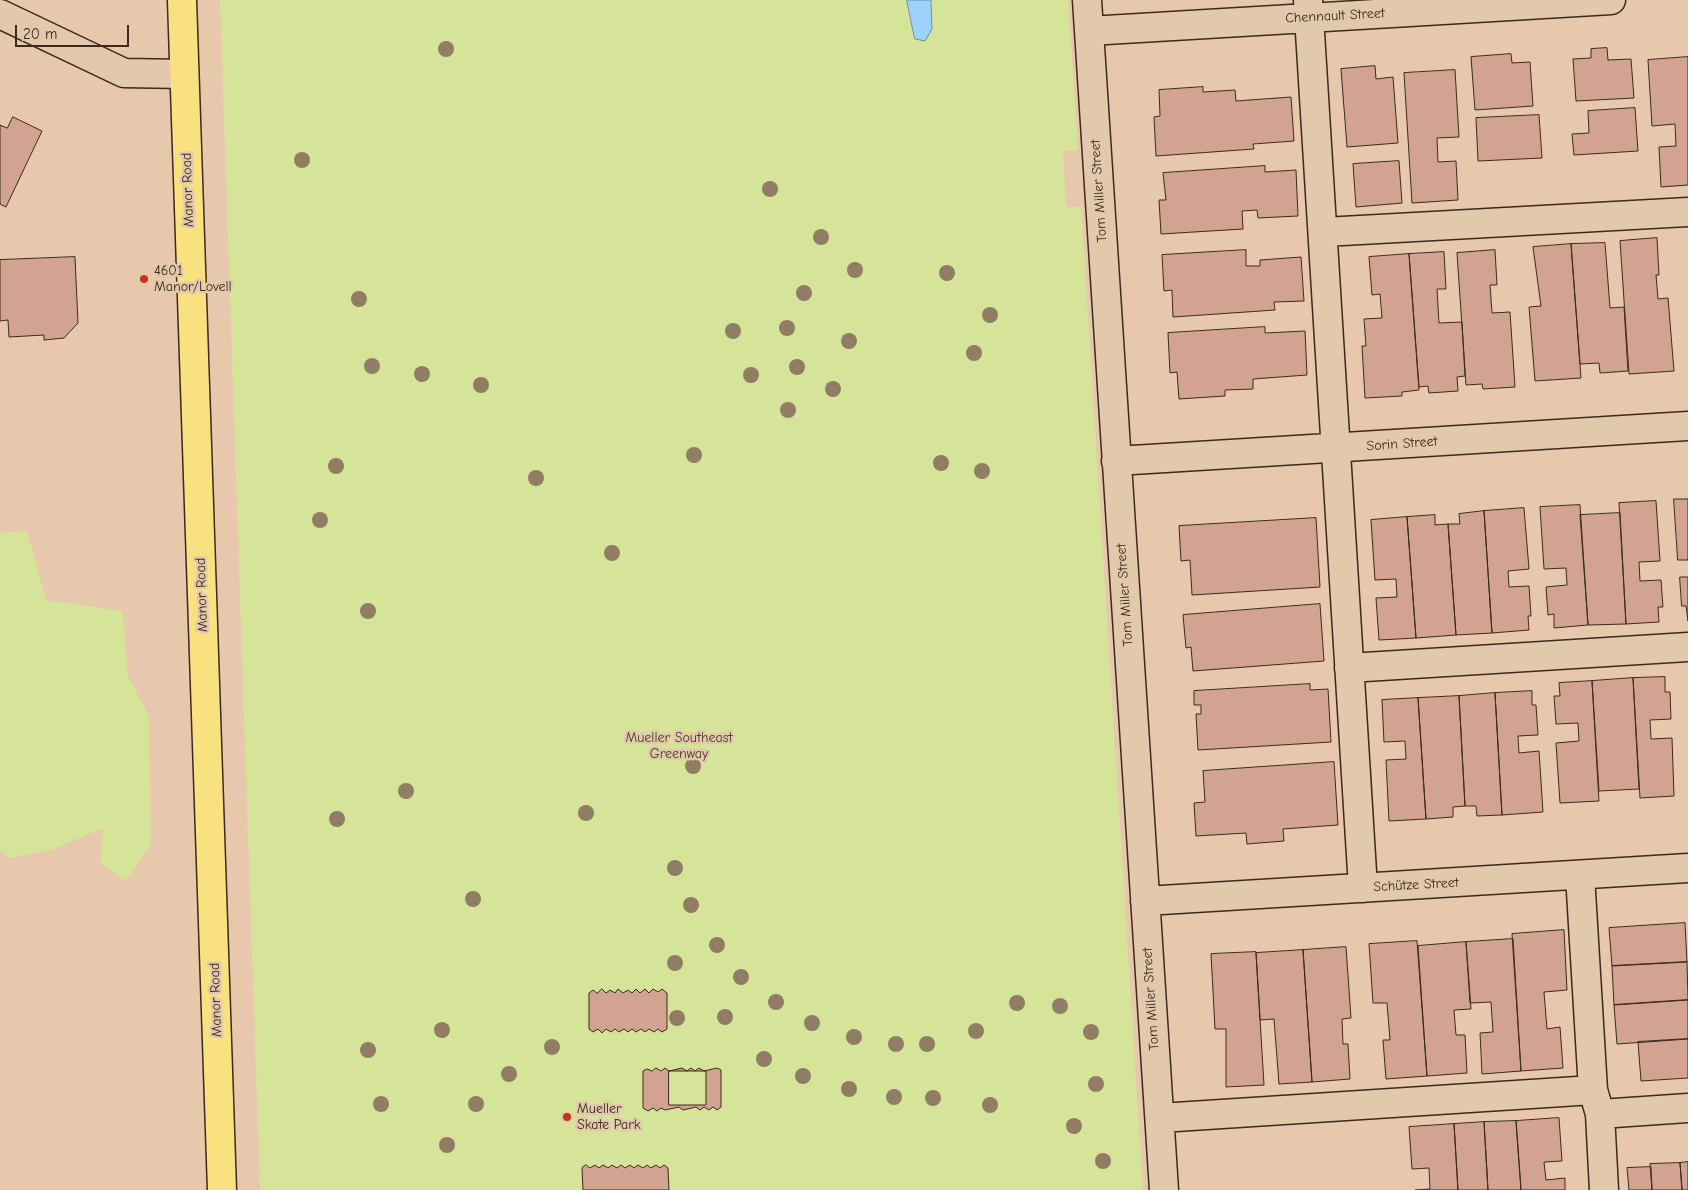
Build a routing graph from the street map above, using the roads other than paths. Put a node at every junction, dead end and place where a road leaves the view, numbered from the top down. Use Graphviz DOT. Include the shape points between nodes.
graph roads {
  1 [pos="182,0"];
  2 [pos="1087,0"];
  3 [pos="1611,0"];
  4 [pos="1309,9"];
  5 [pos="0,14"];
  6 [pos="1089,31"];
  7 [pos="184,74"];
  8 [pos="1688,212"];
  9 [pos="1324,232"];
  10 [pos="1688,426"];
  11 [pos="1338,448"];
  12 [pos="1116,461"];
  13 [pos="1688,647"];
  14 [pos="1348,668"];
  15 [pos="1688,868"];
  16 [pos="1580,875"];
  17 [pos="1363,888"];
  18 [pos="1145,901"];
  19 [pos="1596,1102"];
  20 [pos="1688,1108"];
  21 [pos="1160,1118"];
  22 [pos="222,1190"];
  23 [pos="1164,1190"];
  24 [pos="1604,1190"];
  1 -- 7 [label="main road, Manor Road"];
  2 -- 6 [label="street, Tom Miller Street"];
  3 -- 4 [label="street, Chennault Street"];
  4 -- 6 [label="street, Chennault Street"];
  4 -- 9 [label="street"];
  5 -- 7 [label="street" via="124,73"];
  6 -- 12 [label="street, Tom Miller Street"];
  7 -- 22 [label="main road, Manor Road"];
  8 -- 9 [label="street"];
  9 -- 11 [label="street"];
  10 -- 11 [label="street, Sorin Street"];
  11 -- 12 [label="street, Sorin Street"];
  11 -- 14 [label="street"];
  12 -- 18 [label="street, Tom Miller Street"];
  13 -- 14 [label="street"];
  14 -- 17 [label="street"];
  15 -- 16 [label="street, Schütze Street"];
  16 -- 17 [label="street, Schütze Street"];
  16 -- 19 [label="street"];
  17 -- 18 [label="street, Schütze Street"];
  18 -- 21 [label="street, Tom Miller Street"];
  19 -- 20 [label="street"];
  19 -- 21 [label="street"];
  19 -- 24 [label="street"];
  21 -- 23 [label="street, Tom Miller Street"];
}
